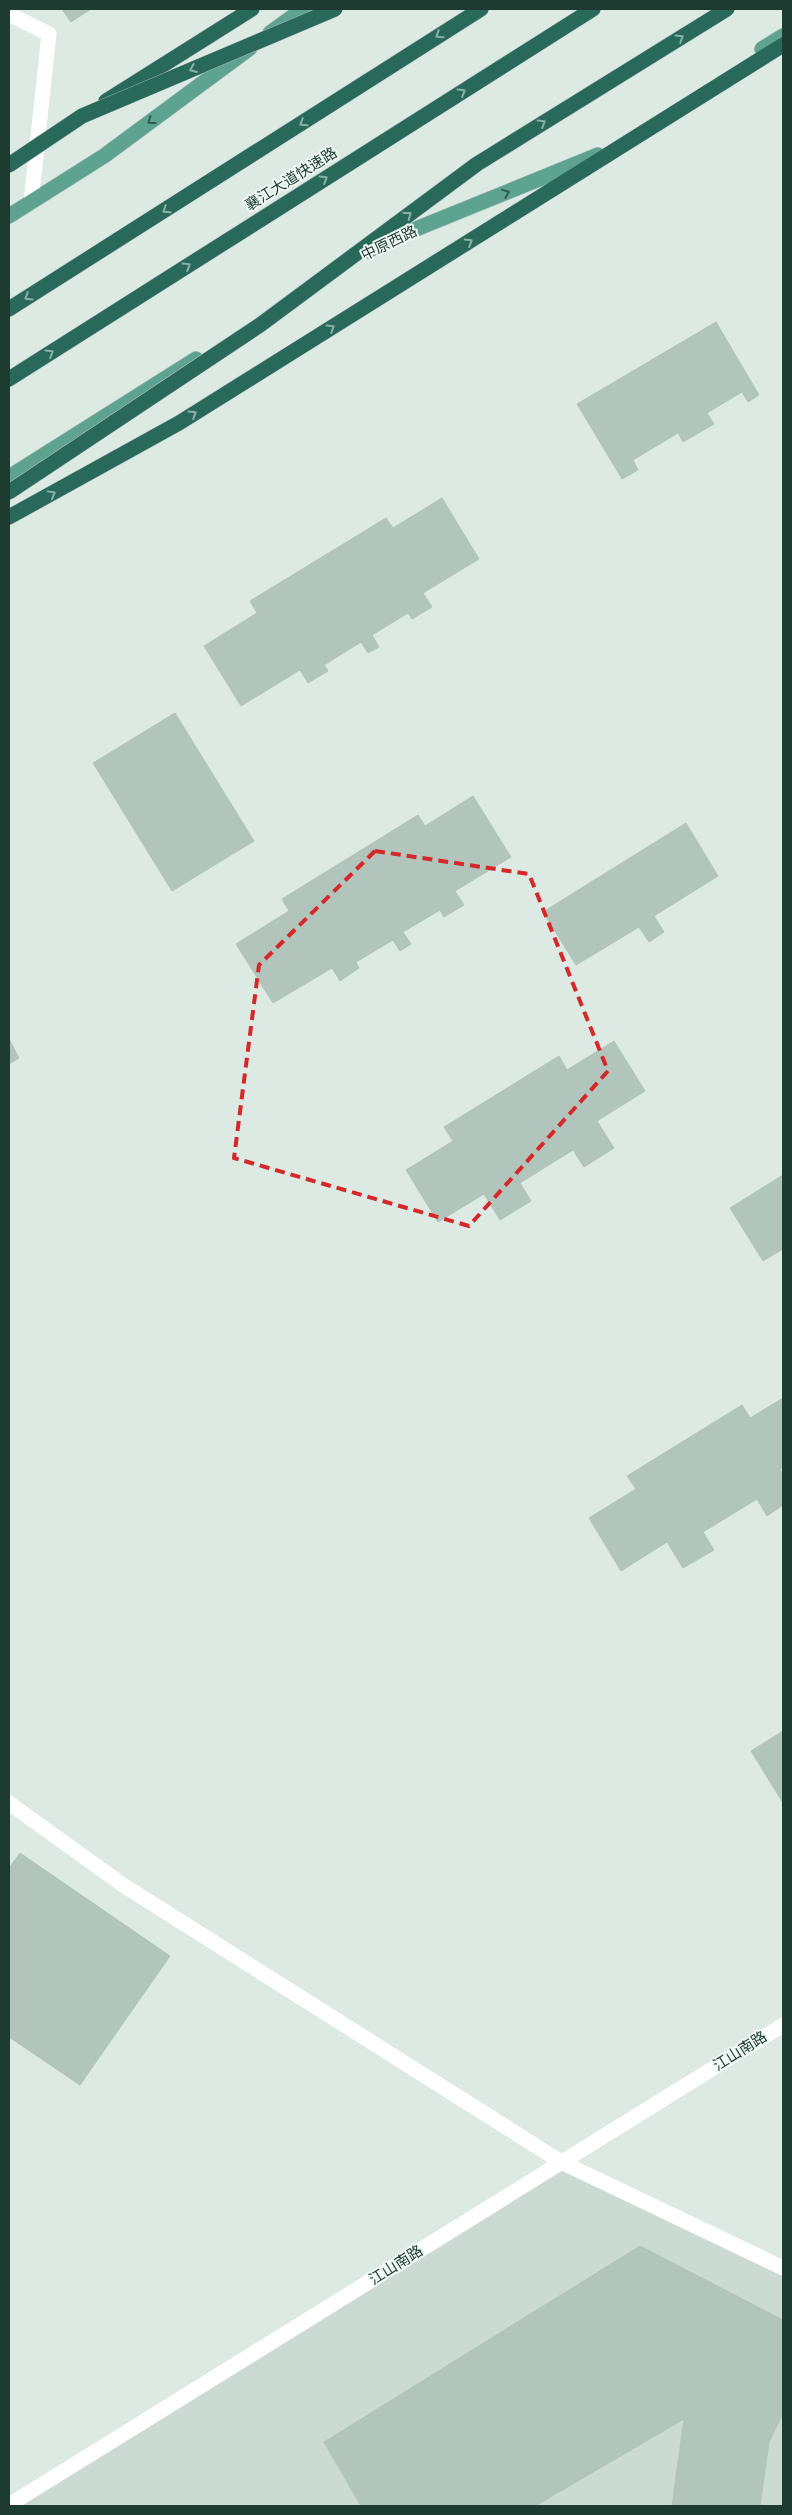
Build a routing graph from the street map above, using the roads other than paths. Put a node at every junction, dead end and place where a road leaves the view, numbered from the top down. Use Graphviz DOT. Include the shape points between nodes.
graph roads {
  1 [pos="252,9"];
  2 [pos="303,9"];
  3 [pos="335,9"];
  4 [pos="480,9"];
  5 [pos="593,9"];
  6 [pos="727,9"];
  7 [pos="9,14"];
  8 [pos="783,36"];
  9 [pos="783,45"];
  10 [pos="82,116"];
  11 [pos="9,164"];
  12 [pos="31,202"];
  13 [pos="9,216"];
  14 [pos="9,309"];
  15 [pos="9,379"];
  16 [pos="9,477"];
  17 [pos="9,492"];
  18 [pos="9,517"];
  19 [pos="9,1803"];
  20 [pos="783,2025"];
  21 [pos="561,2162"];
  22 [pos="783,2268"];
  23 [pos="9,2505"];
  1 -- 10 [label="highway, bridge"];
  2 -- 12 [label="main road, one-way" via="104,156"];
  3 -- 10 [label="highway, one-way, bridge"];
  4 -- 14 [label="highway, one-way"];
  15 -- 5 [label="highway, 襄江大道快速路, one-way"];
  17 -- 6 [label="highway, one-way, bridge" via="260,326 477,164"];
  7 -- 12 [label="street" via="49,34"];
  16 -- 8 [label="main road, 中原西路, one-way" via="379,244 591,159"];
  18 -- 9 [label="highway, one-way" via="179,423"];
  10 -- 11 [label="highway, bridge"];
  12 -- 13 [label="main road"];
  19 -- 21 [label="street" via="123,1885"];
  20 -- 21 [label="street, 江山南路"];
  21 -- 22 [label="street"];
  21 -- 23 [label="street, 江山南路"];
}
